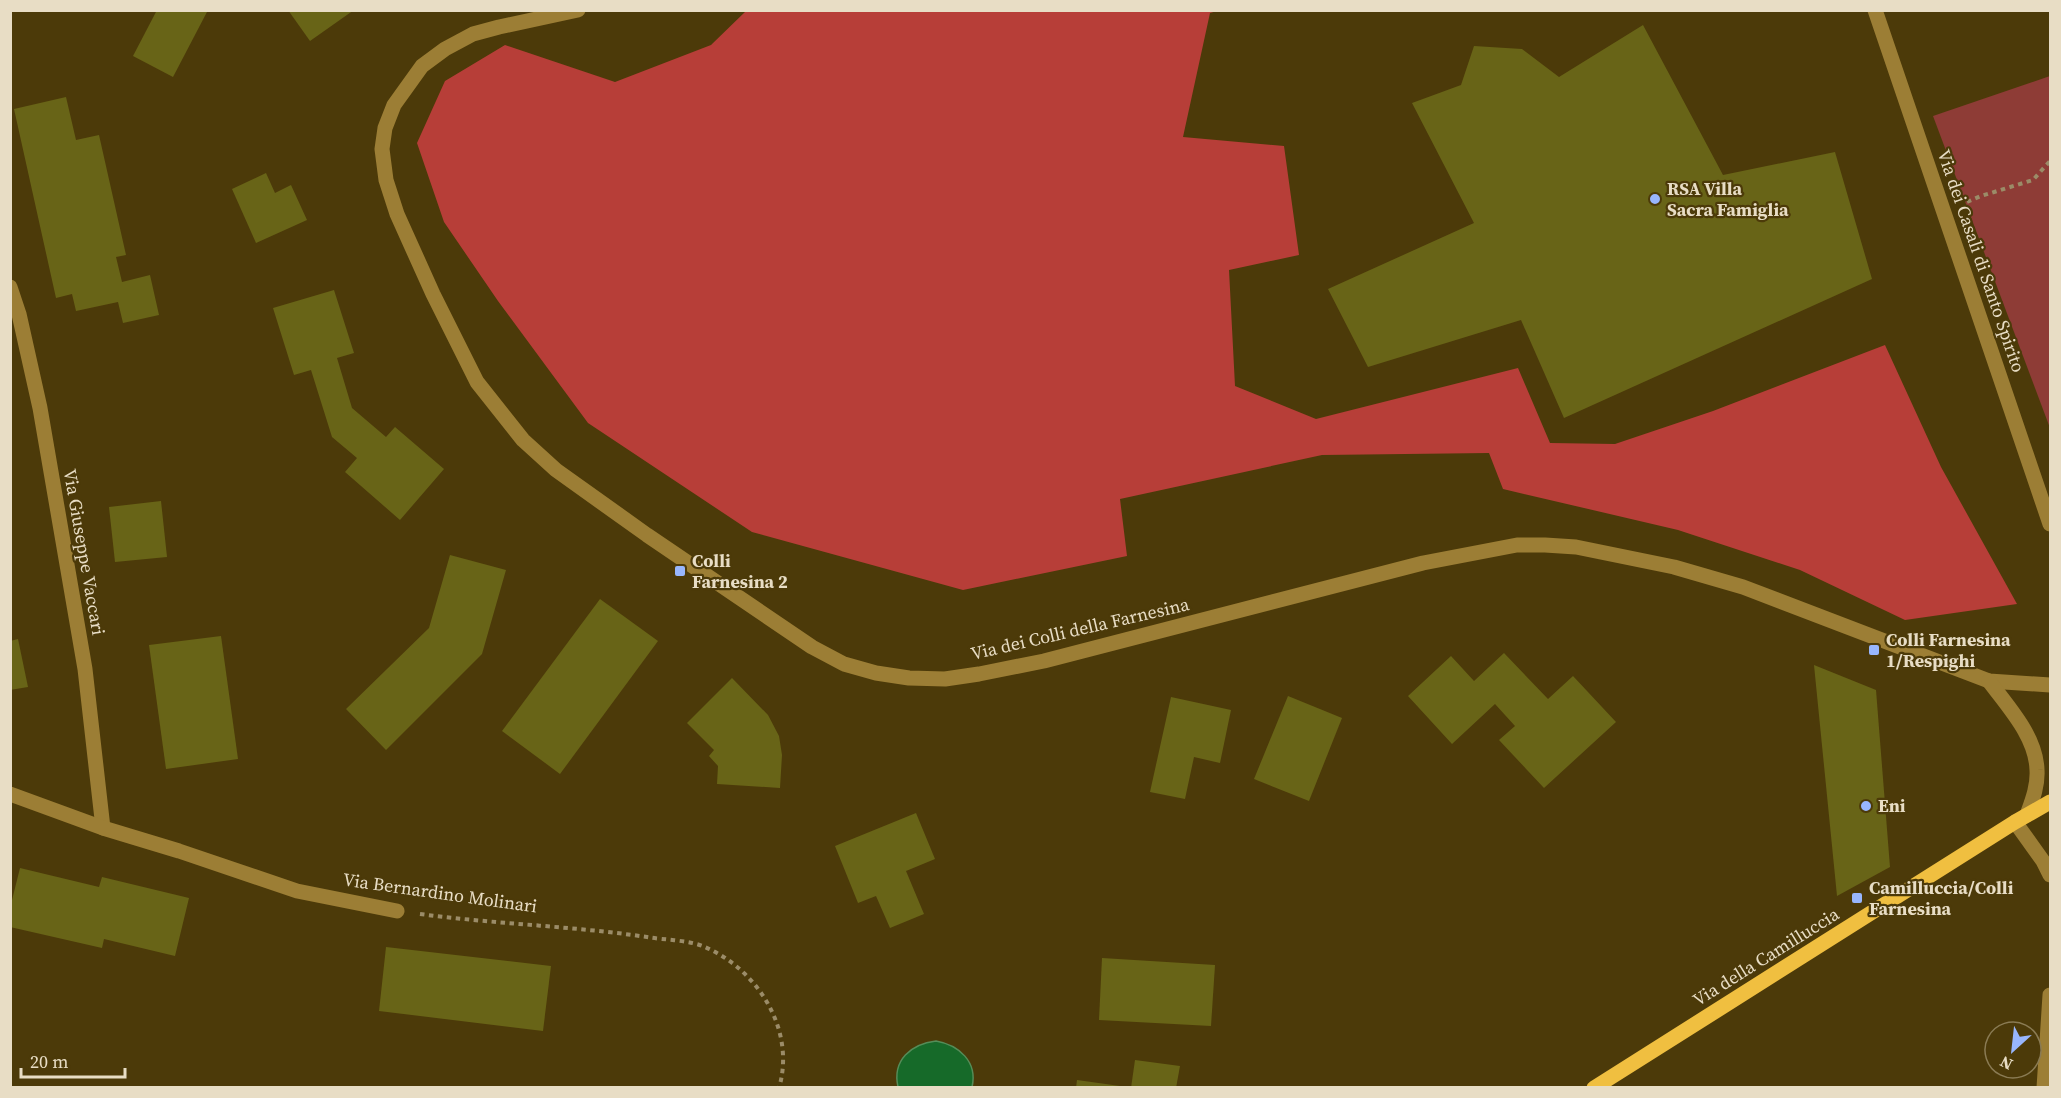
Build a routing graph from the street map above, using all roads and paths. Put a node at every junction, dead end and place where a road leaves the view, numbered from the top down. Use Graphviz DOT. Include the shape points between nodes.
graph roads {
  1 [pos="578,10"];
  2 [pos="1875,10"];
  3 [pos="2050,161"];
  4 [pos="1944,214"];
  5 [pos="10,287"];
  6 [pos="2050,524"];
  7 [pos="1989,681"];
  8 [pos="2050,685"];
  9 [pos="10,794"];
  10 [pos="2050,802"];
  11 [pos="2021,819"];
  12 [pos="104,828"];
  13 [pos="2050,874"];
  14 [pos="397,911"];
  15 [pos="2050,995"];
  16 [pos="779,1088"];
  17 [pos="1594,1088"];
  18 [pos="2044,1088"];
  1 -- 7 [label="street, Via dei Colli della Farnesina" via="474,34 422,66 394,105 385,128 382,148 386,180 397,214 477,382 523,440 556,470 647,535 812,647 844,663 909,678 945,679 979,674 1044,661 1432,561 1517,545 1545,545 1624,556 1743,587"];
  2 -- 4 [label="street, Via dei Casali di Santo Spirito"];
  3 -- 4 [label="path" via="2033,180 1981,196"];
  4 -- 6 [label="street, Via dei Casali di Santo Spirito"];
  5 -- 12 [label="street, Via Giuseppe Vaccari" via="40,408 85,669"];
  7 -- 8 [label="street, Via dei Colli della Farnesina"];
  7 -- 11 [label="street" via="2023,729 2036,759 2035,791"];
  9 -- 12 [label="street, Via Bernardino Molinari"];
  10 -- 11 [label="main road, Via della Camilluccia"];
  11 -- 13 [label="street"];
  11 -- 17 [label="main road, Via della Camilluccia"];
  12 -- 14 [label="street, Via Bernardino Molinari" via="297,891"];
  14 -- 16 [label="path, Via Bernardino Molinari" via="626,934 703,946 728,959 750,978 773,1010 783,1046"];
  15 -- 18 [label="street"];
}
